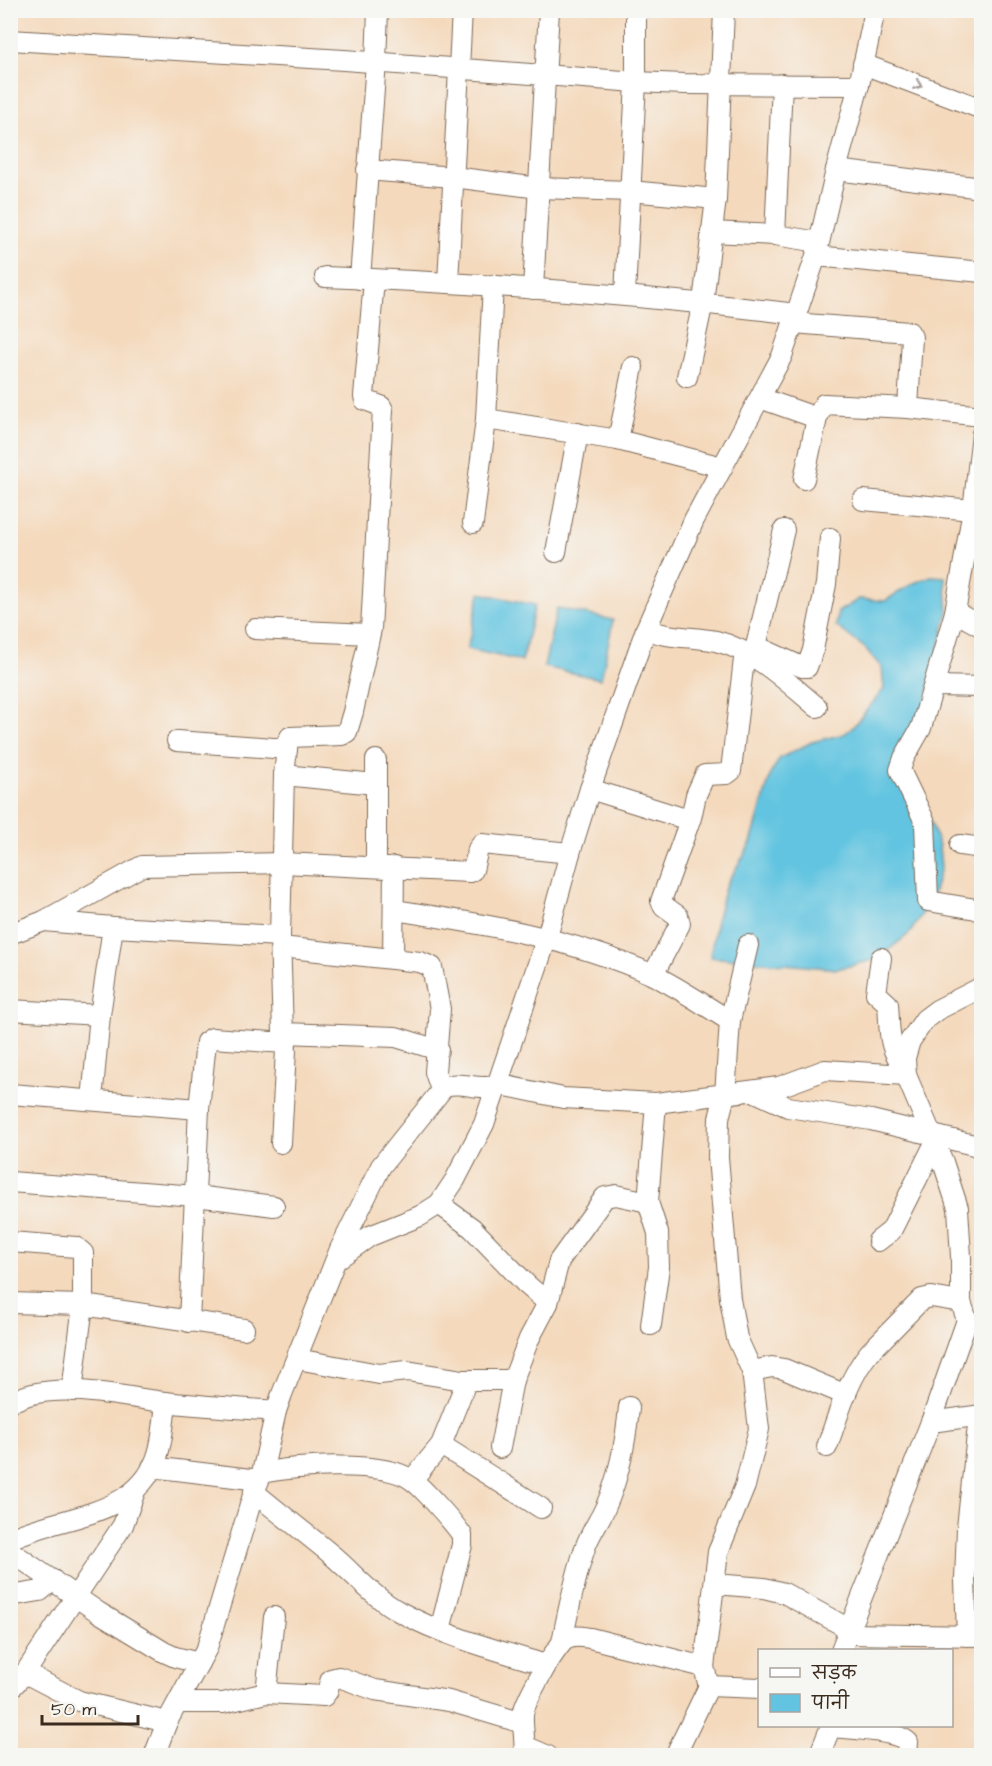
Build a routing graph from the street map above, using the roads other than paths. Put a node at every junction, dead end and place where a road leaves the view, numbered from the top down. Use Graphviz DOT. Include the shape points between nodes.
graph roads {
  1 [pos="378,10"];
  2 [pos="462,10"];
  3 [pos="549,10"];
  4 [pos="636,10"];
  5 [pos="723,10"];
  6 [pos="875,10"];
  7 [pos="10,40"];
  8 [pos="376,62"];
  9 [pos="863,64"];
  10 [pos="459,67"];
  11 [pos="546,75"];
  12 [pos="636,82"];
  13 [pos="719,84"];
  14 [pos="782,84"];
  15 [pos="859,85"];
  16 [pos="981,109"];
  17 [pos="367,170"];
  18 [pos="836,170"];
  19 [pos="453,177"];
  20 [pos="539,188"];
  21 [pos="981,188"];
  22 [pos="630,191"];
  23 [pos="716,199"];
  24 [pos="711,232"];
  25 [pos="775,236"];
  26 [pos="817,249"];
  27 [pos="981,272"];
  28 [pos="325,277"];
  29 [pos="367,279"];
  30 [pos="448,283"];
  31 [pos="493,285"];
  32 [pos="532,289"];
  33 [pos="625,295"];
  34 [pos="703,303"];
  35 [pos="795,318"];
  36 [pos="633,367"];
  37 [pos="687,377"];
  38 [pos="760,398"];
  39 [pos="908,408"];
  40 [pos="981,416"];
  41 [pos="817,418"];
  42 [pos="486,419"];
  43 [pos="578,434"];
  44 [pos="618,440"];
  45 [pos="981,441"];
  46 [pos="722,466"];
  47 [pos="804,479"];
  48 [pos="863,500"];
  49 [pos="973,510"];
  50 [pos="473,523"];
  51 [pos="784,530"];
  52 [pos="830,538"];
  53 [pos="556,552"];
  54 [pos="955,612"];
  55 [pos="981,627"];
  56 [pos="255,629"];
  57 [pos="646,629"];
  58 [pos="369,634"];
  59 [pos="752,649"];
  60 [pos="935,686"];
  61 [pos="981,687"];
  62 [pos="817,707"];
  63 [pos="177,741"];
  64 [pos="287,749"];
  65 [pos="376,760"];
  66 [pos="284,776"];
  67 [pos="375,784"];
  68 [pos="590,789"];
  69 [pos="690,820"];
  70 [pos="960,845"];
  71 [pos="981,848"];
  72 [pos="570,853"];
  73 [pos="283,863"];
  74 [pos="385,866"];
  75 [pos="395,910"];
  76 [pos="981,912"];
  77 [pos="44,921"];
  78 [pos="113,927"];
  79 [pos="10,934"];
  80 [pos="547,937"];
  81 [pos="280,942"];
  82 [pos="748,945"];
  83 [pos="881,958"];
  84 [pos="393,959"];
  85 [pos="653,975"];
  86 [pos="981,987"];
  87 [pos="10,1010"];
  88 [pos="100,1014"];
  89 [pos="730,1020"];
  90 [pos="284,1038"];
  91 [pos="438,1050"];
  92 [pos="906,1071"];
  93 [pos="497,1084"];
  94 [pos="441,1090"];
  95 [pos="753,1091"];
  96 [pos="10,1094"];
  97 [pos="724,1095"];
  98 [pos="92,1100"];
  99 [pos="656,1102"];
  100 [pos="199,1109"];
  101 [pos="934,1140"];
  102 [pos="281,1143"];
  103 [pos="981,1147"];
  104 [pos="10,1182"];
  105 [pos="196,1196"];
  106 [pos="648,1202"];
  107 [pos="440,1204"];
  108 [pos="274,1206"];
  109 [pos="878,1241"];
  110 [pos="10,1242"];
  111 [pos="336,1260"];
  112 [pos="10,1303"];
  113 [pos="548,1303"];
  114 [pos="83,1305"];
  115 [pos="970,1315"];
  116 [pos="189,1322"];
  117 [pos="651,1325"];
  118 [pos="244,1329"];
  119 [pos="297,1359"];
  120 [pos="752,1371"];
  121 [pos="467,1380"];
  122 [pos="513,1380"];
  123 [pos="72,1391"];
  124 [pos="846,1395"];
  125 [pos="166,1402"];
  126 [pos="10,1403"];
  127 [pos="629,1407"];
  128 [pos="276,1411"];
  129 [pos="980,1415"];
  130 [pos="931,1422"];
  131 [pos="441,1445"];
  132 [pos="827,1447"];
  133 [pos="500,1448"];
  134 [pos="152,1467"];
  135 [pos="412,1480"];
  136 [pos="258,1482"];
  137 [pos="135,1491"];
  138 [pos="541,1509"];
  139 [pos="10,1539"];
  140 [pos="10,1551"];
  141 [pos="53,1580"];
  142 [pos="715,1584"];
  143 [pos="10,1596"];
  144 [pos="75,1596"];
  145 [pos="274,1617"];
  146 [pos="440,1630"];
  147 [pos="974,1636"];
  148 [pos="846,1638"];
  149 [pos="562,1642"];
  150 [pos="903,1643"];
  151 [pos="199,1663"];
  152 [pos="546,1665"];
  153 [pos="25,1673"];
  154 [pos="706,1676"];
  155 [pos="758,1688"];
  156 [pos="10,1689"];
  157 [pos="266,1693"];
  158 [pos="178,1703"];
  159 [pos="167,1722"];
  160 [pos="524,1723"];
  161 [pos="831,1727"];
  162 [pos="846,1727"];
  163 [pos="893,1730"];
  164 [pos="524,1751"];
  165 [pos="154,1755"];
  166 [pos="548,1755"];
  167 [pos="675,1755"];
  168 [pos="819,1755"];
  169 [pos="907,1755"];
  1 -- 8 [label="street"];
  2 -- 10 [label="street"];
  3 -- 11 [label="street"];
  4 -- 12 [label="street"];
  5 -- 13 [label="street"];
  6 -- 9 [label="street"];
  7 -- 8 [label="street"];
  8 -- 10 [label="street"];
  8 -- 17 [label="street"];
  9 -- 15 [label="street"];
  9 -- 16 [label="street, one-way"];
  10 -- 11 [label="street"];
  10 -- 19 [label="street"];
  11 -- 12 [label="street"];
  11 -- 20 [label="street"];
  12 -- 13 [label="street"];
  12 -- 22 [label="street"];
  13 -- 14 [label="street"];
  13 -- 23 [label="street"];
  14 -- 15 [label="street"];
  14 -- 25 [label="street"];
  15 -- 18 [label="street"];
  17 -- 19 [label="street"];
  17 -- 29 [label="street"];
  18 -- 21 [label="street"];
  18 -- 26 [label="street"];
  19 -- 20 [label="street"];
  19 -- 30 [label="street"];
  20 -- 22 [label="street"];
  20 -- 32 [label="street"];
  22 -- 23 [label="street"];
  22 -- 33 [label="street"];
  23 -- 24 [label="street"];
  24 -- 25 [label="street"];
  24 -- 34 [label="street"];
  25 -- 26 [label="street"];
  26 -- 27 [label="street"];
  26 -- 35 [label="street"];
  28 -- 29 [label="street"];
  29 -- 30 [label="street"];
  29 -- 58 [label="street" via="364,396 383,410"];
  30 -- 31 [label="street"];
  31 -- 32 [label="street"];
  31 -- 42 [label="street"];
  32 -- 33 [label="street"];
  33 -- 34 [label="street"];
  34 -- 35 [label="street"];
  34 -- 37 [label="street"];
  35 -- 38 [label="street" via="782,356"];
  35 -- 39 [label="street" via="909,332 912,337"];
  36 -- 44 [label="street"];
  38 -- 41 [label="street"];
  38 -- 46 [label="street"];
  39 -- 40 [label="street"];
  39 -- 41 [label="street" via="829,403 822,406"];
  41 -- 47 [label="street"];
  42 -- 43 [label="street"];
  42 -- 50 [label="street"];
  43 -- 44 [label="street"];
  43 -- 53 [label="street"];
  44 -- 46 [label="street"];
  45 -- 49 [label="street"];
  46 -- 57 [label="street"];
  48 -- 49 [label="street"];
  49 -- 54 [label="street"];
  51 -- 59 [label="street"];
  52 -- 59 [label="street" via="826,584 807,667"];
  54 -- 55 [label="street"];
  54 -- 60 [label="street"];
  56 -- 58 [label="street"];
  57 -- 59 [label="street"];
  57 -- 68 [label="street"];
  58 -- 64 [label="street" via="346,732 290,737"];
  59 -- 62 [label="street"];
  59 -- 69 [label="street" via="743,661 732,769 727,774 705,775"];
  60 -- 61 [label="street"];
  60 -- 76 [label="street" via="900,773 925,822 928,901"];
  63 -- 64 [label="street"];
  64 -- 66 [label="street"];
  65 -- 67 [label="street"];
  66 -- 67 [label="street"];
  66 -- 73 [label="street"];
  67 -- 74 [label="street"];
  68 -- 69 [label="street"];
  68 -- 72 [label="street"];
  69 -- 85 [label="street" via="661,901 678,916 680,924"];
  70 -- 71 [label="street"];
  72 -- 74 [label="street" via="487,843 479,846 471,872"];
  72 -- 80 [label="street"];
  73 -- 74 [label="street"];
  73 -- 77 [label="street" via="142,866"];
  73 -- 81 [label="street"];
  74 -- 75 [label="street"];
  75 -- 80 [label="street"];
  75 -- 84 [label="street"];
  77 -- 78 [label="street"];
  77 -- 79 [label="street"];
  78 -- 81 [label="street"];
  78 -- 88 [label="street"];
  80 -- 85 [label="street"];
  80 -- 93 [label="street"];
  81 -- 84 [label="street"];
  81 -- 90 [label="street"];
  82 -- 89 [label="street"];
  83 -- 92 [label="street" via="876,993 888,1004 891,1042"];
  84 -- 91 [label="street" via="428,963 434,969 440,1009"];
  85 -- 89 [label="street"];
  86 -- 92 [label="street" via="925,1019 907,1048"];
  87 -- 88 [label="street"];
  88 -- 98 [label="street"];
  89 -- 97 [label="street"];
  90 -- 91 [label="street" via="396,1037"];
  90 -- 100 [label="street" via="208,1039"];
  90 -- 102 [label="street"];
  91 -- 94 [label="street" via="435,1072"];
  92 -- 95 [label="street" via="825,1070 779,1087"];
  92 -- 101 [label="street"];
  93 -- 94 [label="street" via="452,1084"];
  93 -- 99 [label="street" via="562,1098"];
  93 -- 107 [label="street" via="484,1124"];
  94 -- 111 [label="street" via="381,1166"];
  95 -- 97 [label="street"];
  95 -- 101 [label="street" via="789,1107 872,1120"];
  96 -- 98 [label="street"];
  97 -- 99 [label="street"];
  97 -- 120 [label="street" via="718,1157 729,1289 736,1338"];
  98 -- 100 [label="street"];
  99 -- 106 [label="street"];
  100 -- 105 [label="street"];
  101 -- 103 [label="street"];
  101 -- 109 [label="street" via="891,1231"];
  101 -- 115 [label="street" via="958,1209"];
  104 -- 105 [label="street"];
  105 -- 108 [label="street"];
  105 -- 116 [label="street"];
  106 -- 113 [label="street" via="616,1195 605,1197 562,1256"];
  106 -- 117 [label="street" via="657,1233 659,1267"];
  107 -- 111 [label="street" via="370,1236"];
  107 -- 113 [label="street" via="472,1228"];
  110 -- 114 [label="street" via="80,1249"];
  111 -- 119 [label="street"];
  112 -- 114 [label="street"];
  113 -- 122 [label="street"];
  114 -- 116 [label="street"];
  114 -- 123 [label="street"];
  115 -- 124 [label="street" via="931,1297 922,1299 863,1361"];
  115 -- 130 [label="street"];
  116 -- 118 [label="street"];
  119 -- 121 [label="street" via="379,1374 407,1371"];
  119 -- 128 [label="street"];
  120 -- 124 [label="street" via="784,1369"];
  120 -- 142 [label="street" via="758,1418 756,1443 745,1486 721,1542"];
  121 -- 122 [label="street"];
  121 -- 131 [label="street"];
  122 -- 133 [label="street"];
  123 -- 125 [label="street"];
  123 -- 126 [label="street" via="24,1396"];
  124 -- 132 [label="street"];
  125 -- 128 [label="street"];
  125 -- 134 [label="street"];
  127 -- 149 [label="street" via="620,1468 586,1545"];
  128 -- 136 [label="street"];
  129 -- 130 [label="street"];
  129 -- 147 [label="street" via="965,1580"];
  130 -- 148 [label="street"];
  131 -- 135 [label="street"];
  131 -- 138 [label="street"];
  134 -- 136 [label="street"];
  134 -- 137 [label="street"];
  135 -- 136 [label="street" via="399,1473 331,1466 285,1468"];
  135 -- 146 [label="street" via="462,1534"];
  136 -- 146 [label="street" via="379,1599"];
  136 -- 151 [label="street"];
  137 -- 139 [label="street" via="114,1505"];
  137 -- 144 [label="street" via="123,1525"];
  140 -- 141 [label="street"];
  141 -- 143 [label="street" via="37,1592"];
  141 -- 144 [label="street"];
  142 -- 148 [label="street" via="784,1593"];
  142 -- 154 [label="street"];
  144 -- 151 [label="street" via="164,1652"];
  144 -- 153 [label="street"];
  145 -- 157 [label="street"];
  146 -- 152 [label="street"];
  147 -- 150 [label="street"];
  148 -- 150 [label="street"];
  149 -- 152 [label="street"];
  149 -- 154 [label="street" via="582,1637"];
  151 -- 158 [label="street"];
  152 -- 160 [label="street" via="525,1707"];
  153 -- 156 [label="street"];
  153 -- 159 [label="street" via="79,1701"];
  154 -- 155 [label="street"];
  154 -- 167 [label="street"];
  157 -- 158 [label="street" via="223,1703"];
  157 -- 160 [label="street" via="324,1696 331,1680 339,1677 387,1692 449,1701"];
  158 -- 159 [label="street"];
  159 -- 165 [label="street"];
  160 -- 164 [label="street"];
  161 -- 168 [label="street"];
  162 -- 163 [label="street"];
  163 -- 169 [label="street" via="908,1741"];
  164 -- 166 [label="street"];
}
